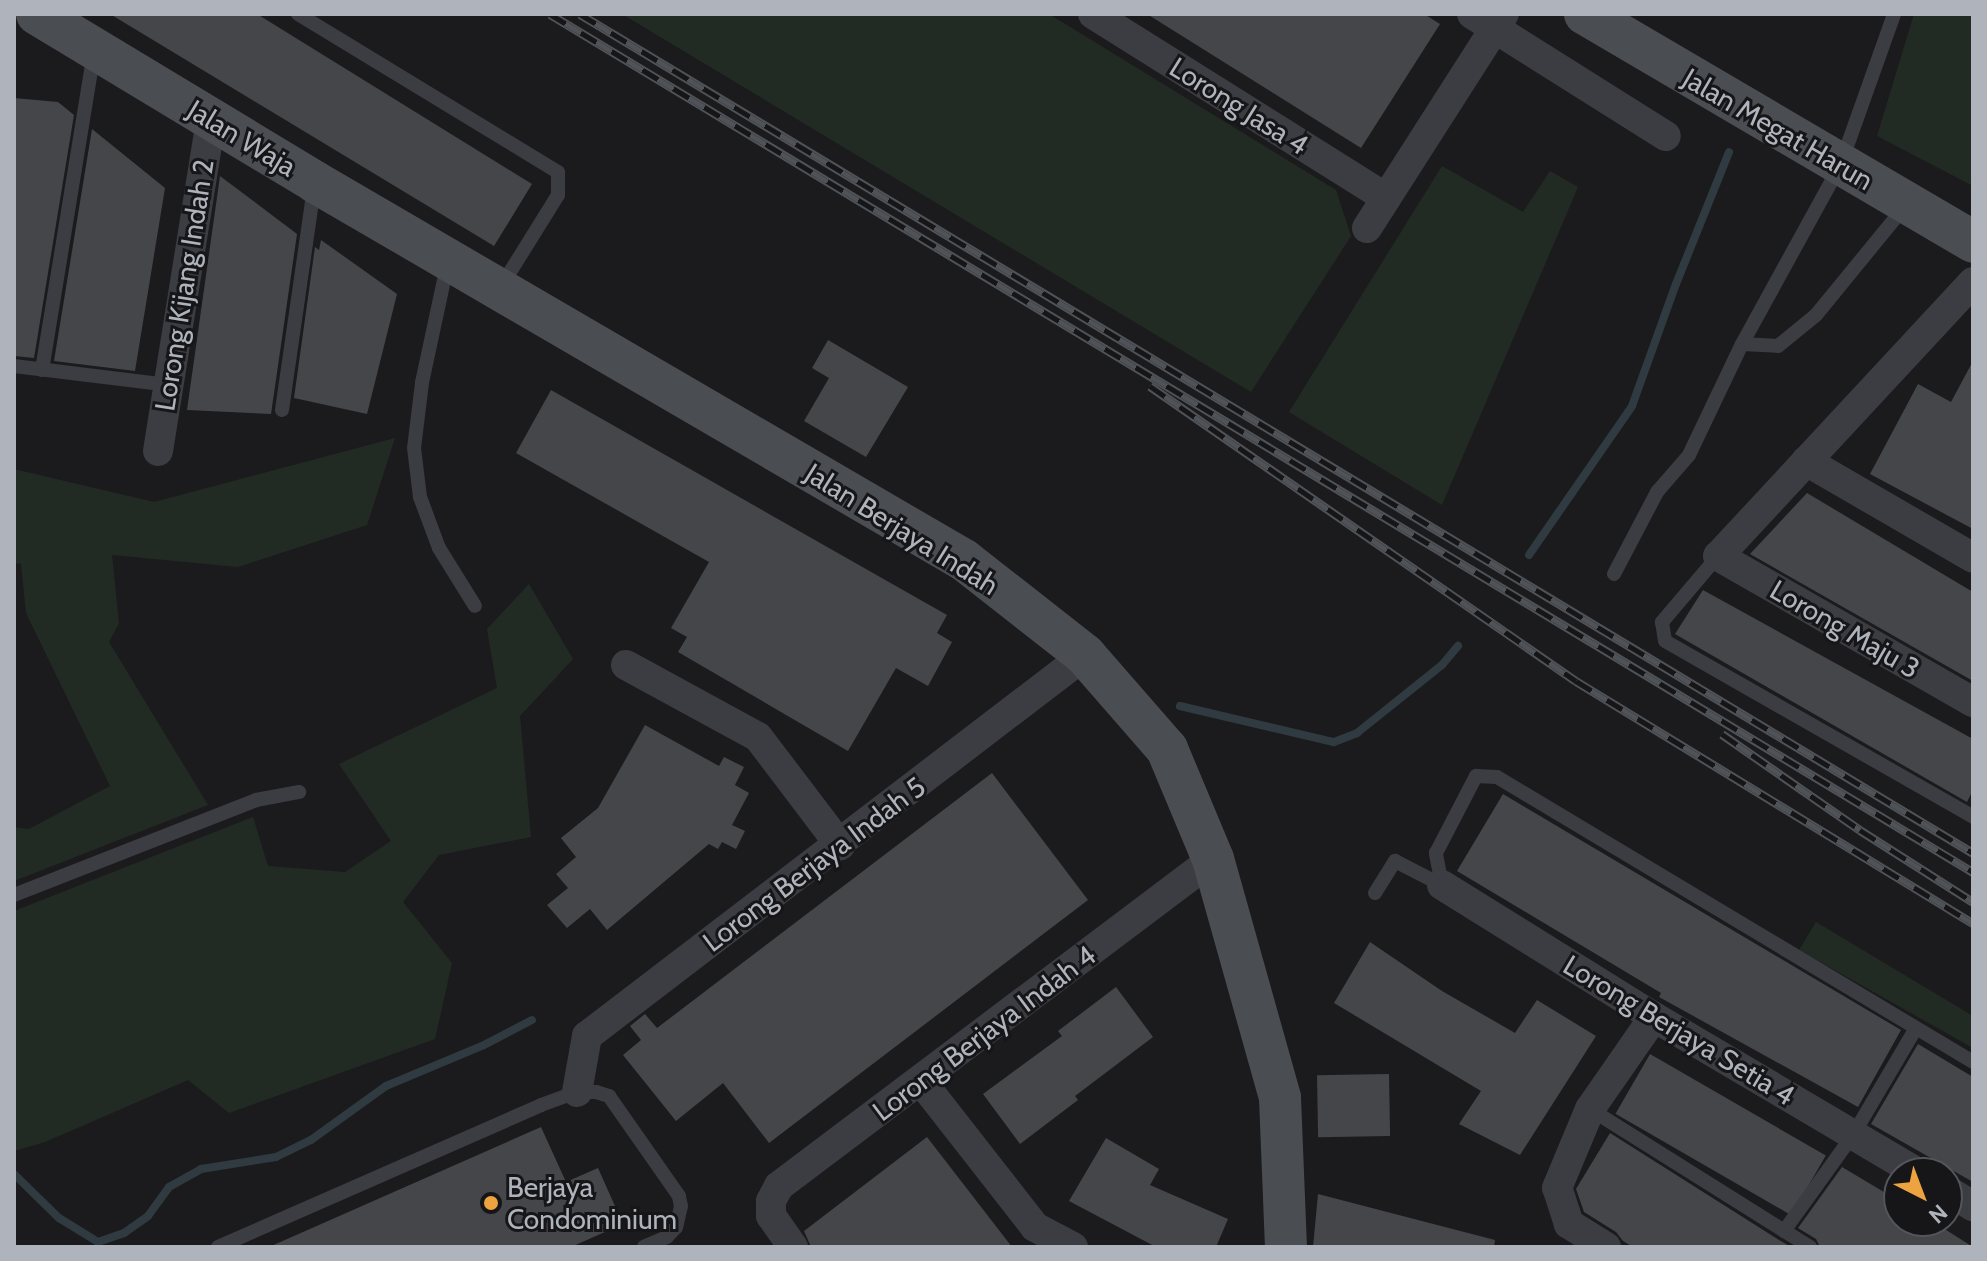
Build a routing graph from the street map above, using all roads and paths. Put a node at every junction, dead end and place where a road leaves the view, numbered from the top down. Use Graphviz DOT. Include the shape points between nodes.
graph roads {
  1 [pos="37,14"];
  2 [pos="298,14"];
  3 [pos="1093,14"];
  4 [pos="1894,14"];
  5 [pos="1601,18"];
  6 [pos="1490,19"];
  7 [pos="94,50"];
  8 [pos="211,119"];
  9 [pos="1666,136"];
  10 [pos="1840,166"];
  11 [pos="315,182"];
  12 [pos="1386,198"];
  13 [pos="1907,204"];
  14 [pos="1367,228"];
  15 [pos="1973,242"];
  16 [pos="449,258"];
  17 [pos="1973,282"];
  18 [pos="500,288"];
  19 [pos="1963,310"];
  20 [pos="1742,344"];
  21 [pos="14,366"];
  22 [pos="42,370"];
  23 [pos="168,385"];
  24 [pos="282,410"];
  25 [pos="158,451"];
  26 [pos="1806,461"];
  27 [pos="1718,556"];
  28 [pos="1973,558"];
  29 [pos="1614,574"];
  30 [pos="475,606"];
  31 [pos="1085,655"];
  32 [pos="626,665"];
  33 [pos="1973,702"];
  34 [pos="299,792"];
  35 [pos="1973,817"];
  36 [pos="840,845"];
  37 [pos="1213,859"];
  38 [pos="1442,885"];
  39 [pos="1375,893"];
  40 [pos="14,895"];
  41 [pos="1654,1017"];
  42 [pos="1916,1028"];
  43 [pos="1973,1062"];
  44 [pos="921,1081"];
  45 [pos="577,1092"];
  46 [pos="1590,1109"];
  47 [pos="1853,1135"];
  48 [pos="1891,1157"];
  49 [pos="1784,1231"];
  50 [pos="218,1247"];
  51 [pos="644,1247"];
  52 [pos="793,1247"];
  53 [pos="1073,1247"];
  54 [pos="1286,1247"];
  55 [pos="1606,1247"];
  56 [pos="1810,1247"];
  1 -- 7 [label="street, Jalan Waja"];
  2 -- 18 [label="lane" via="558,172 558,195"];
  3 -- 12 [label="street, Lorong Jasa 4"];
  4 -- 10 [label="lane"];
  5 -- 10 [label="street, Jalan Megat Harun"];
  6 -- 9 [label="street"];
  6 -- 12 [label="street"];
  7 -- 8 [label="street, Jalan Waja"];
  7 -- 22 [label="lane"];
  8 -- 11 [label="street, Jalan Waja"];
  8 -- 23 [label="street, Lorong Kijang Indah 2"];
  10 -- 13 [label="street, Jalan Megat Harun"];
  10 -- 20 [label="lane"];
  11 -- 16 [label="street, Jalan Waja"];
  11 -- 24 [label="lane"];
  12 -- 14 [label="street"];
  13 -- 15 [label="street, Jalan Megat Harun"];
  13 -- 20 [label="lane" via="1816,315 1778,346"];
  16 -- 18 [label="street, Jalan Berjaya Indah"];
  16 -- 30 [label="lane" via="414,448 420,497 439,548"];
  17 -- 19 [label="street"];
  18 -- 31 [label="street, Jalan Berjaya Indah" via="964,560"];
  19 -- 26 [label="street"];
  20 -- 29 [label="lane" via="1689,455 1657,492"];
  21 -- 22 [label="lane"];
  22 -- 23 [label="lane"];
  23 -- 25 [label="street, Lorong Kijang Indah 2"];
  26 -- 27 [label="street"];
  26 -- 28 [label="street"];
  27 -- 33 [label="street, Lorong Maju 3"];
  27 -- 35 [label="lane" via="1662,622 1665,641"];
  31 -- 36 [label="street, Lorong Berjaya Indah 5"];
  31 -- 37 [label="street, Jalan Berjaya Indah" via="1167,749"];
  32 -- 36 [label="street" via="758,737"];
  34 -- 40 [label="lane" via="256,800"];
  36 -- 45 [label="street, Lorong Berjaya Indah 5" via="587,1036"];
  37 -- 44 [label="street, Lorong Berjaya Indah 4"];
  37 -- 54 [label="street, Jalan Berjaya Indah" via="1280,1098"];
  38 -- 39 [label="lane" via="1395,861"];
  38 -- 41 [label="street, Lorong Berjaya Setia 4"];
  38 -- 42 [label="lane" via="1436,853 1476,776 1497,777"];
  41 -- 46 [label="street"];
  41 -- 47 [label="street, Lorong Berjaya Setia 4"];
  42 -- 43 [label="lane"];
  42 -- 47 [label="lane"];
  44 -- 52 [label="street, Lorong Berjaya Indah 4" via="779,1186 771,1216"];
  44 -- 53 [label="street" via="1035,1227"];
  45 -- 50 [label="lane"];
  45 -- 51 [label="lane" via="609,1096 679,1196 676,1227"];
  46 -- 49 [label="lane"];
  46 -- 55 [label="street" via="1557,1188 1569,1224"];
  47 -- 48 [label="street, Lorong Berjaya Setia 4"];
  47 -- 49 [label="lane"];
  49 -- 56 [label="lane"];
}
